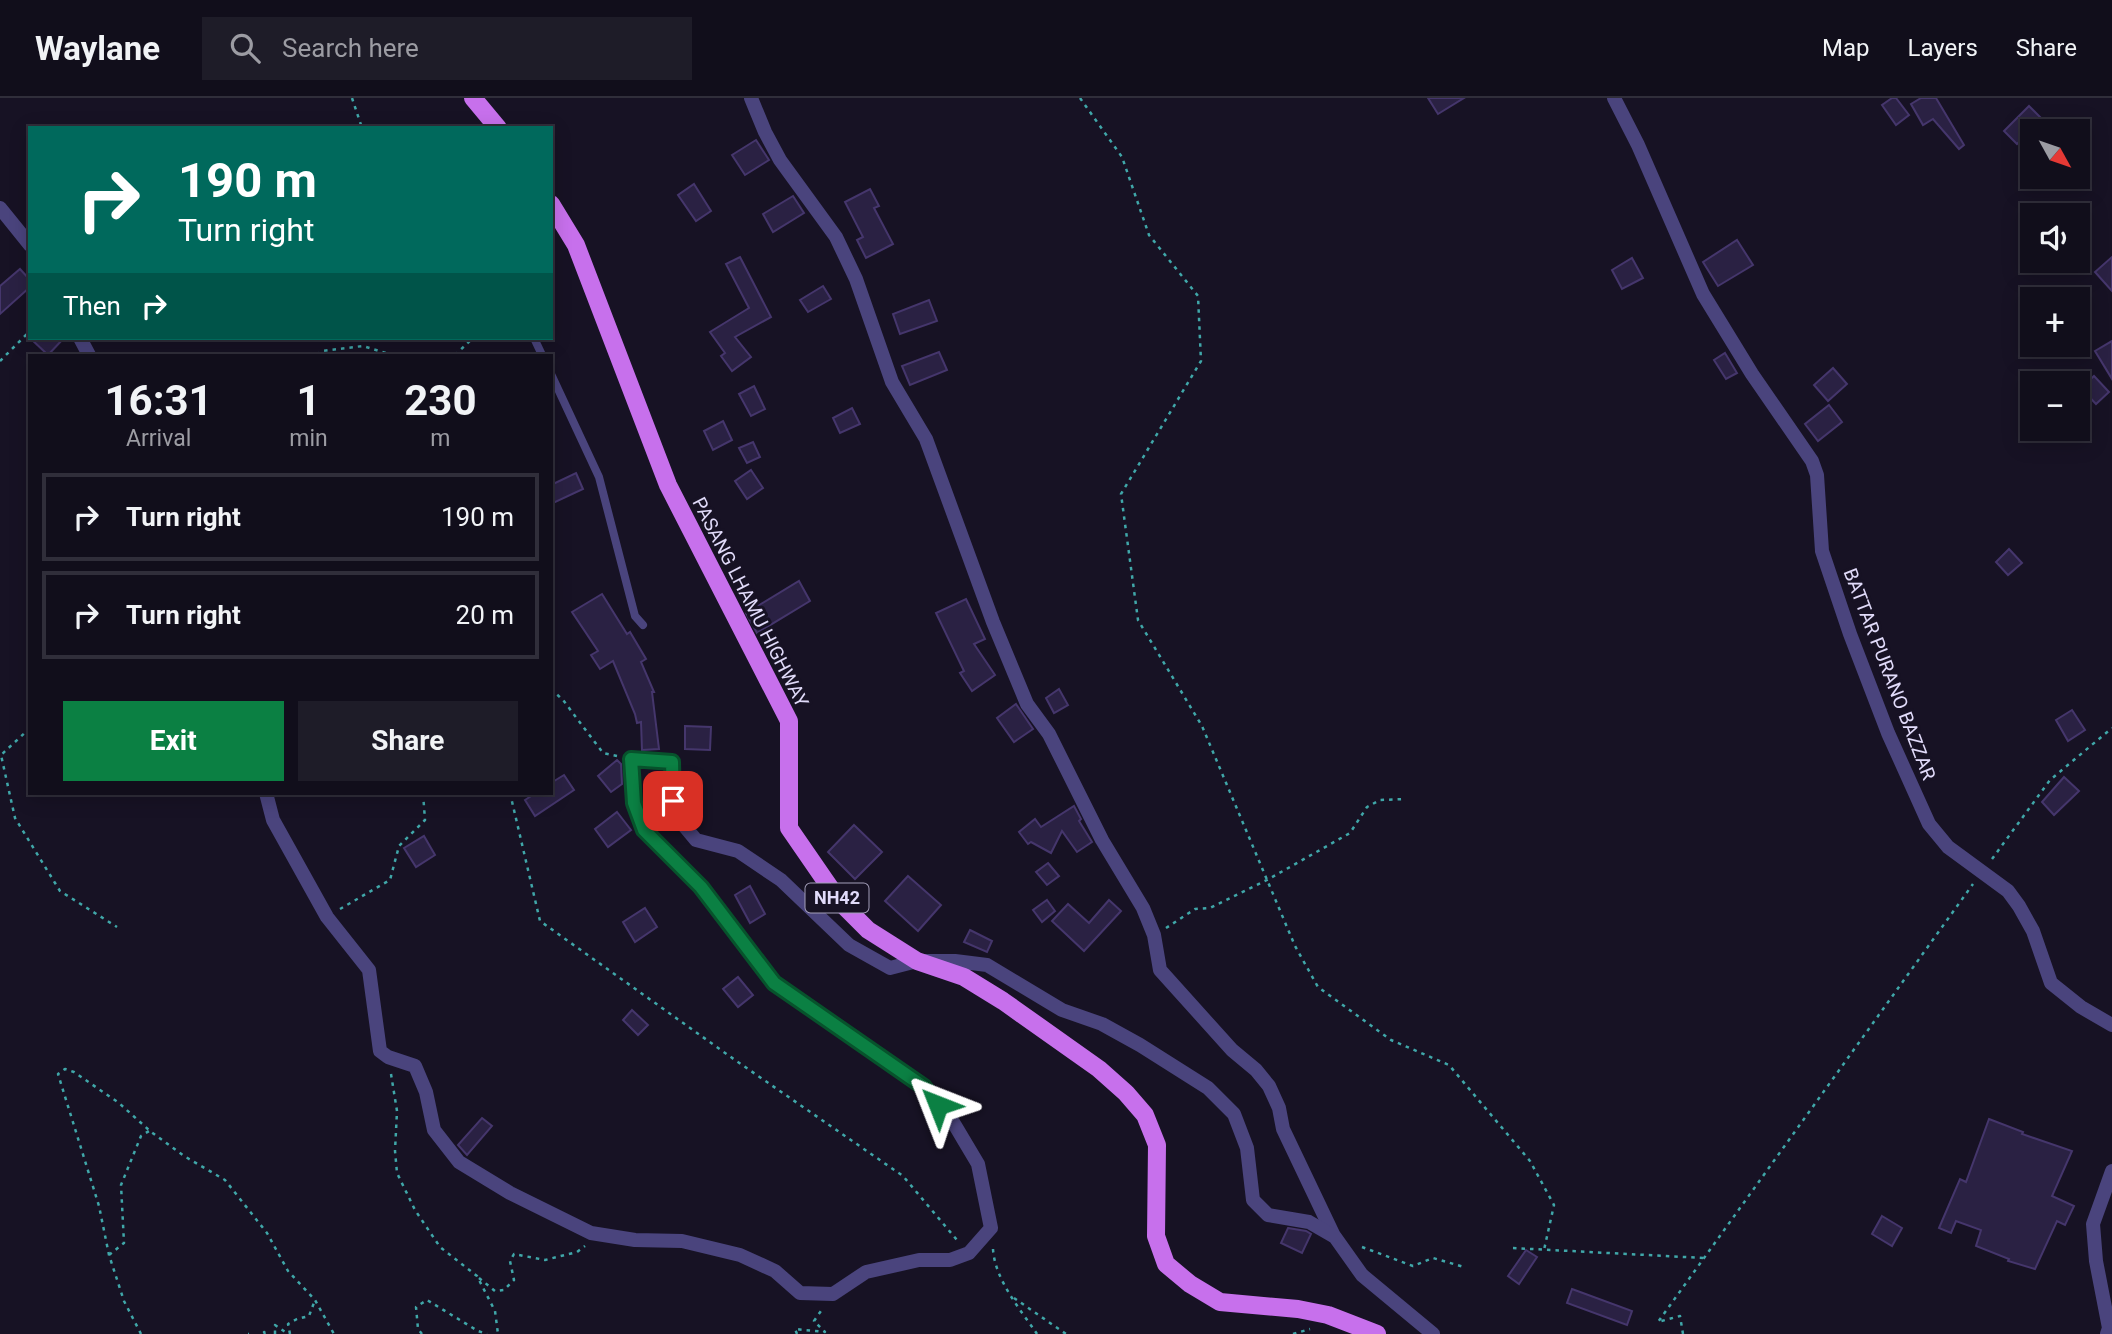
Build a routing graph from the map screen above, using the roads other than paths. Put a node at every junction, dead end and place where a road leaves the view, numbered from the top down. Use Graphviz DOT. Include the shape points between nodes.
graph roads {
  1 [pos="751,98"];
  2 [pos="1614,98"];
  3 [pos="480,101"];
  4 [pos="497,126"];
  5 [pos="553,207"];
  6 [pos="0,208"];
  7 [pos="28,243"];
  8 [pos="553,378"];
  9 [pos="643,625"];
  10 [pos="267,795"];
  11 [pos="917,961"];
  12 [pos="2112,1025"];
  13 [pos="2112,1171"];
  14 [pos="1335,1237"];
  15 [pos="1377,1334"];
  16 [pos="1433,1334"];
  17 [pos="2107,1334"];
  1 -- 14 [label="street" via="784,167 836,237 856,278 892,383 926,439 1027,704 1049,734 1102,840 1143,908 1160,970 1269,1086 1283,1129"];
  2 -- 12 [label="street, BATTAR PURANO BAZZAR" via="1703,294 1812,460 1822,551 1888,733 1929,824 1948,847 2008,891 2033,931 2051,982"];
  3 -- 4 [label="main road"];
  5 -- 11 [label="main road, PASANG LHAMU HIGHWAY / NH42" via="576,245 668,485 789,721 789,828 840,902 868,930"];
  6 -- 7 [label="street"];
  8 -- 9 [label="lane" via="599,477 635,617"];
  10 -- 11 [label="street" via="273,820 327,917 369,970 380,1051 415,1066 434,1130 459,1162 591,1233 682,1241 740,1255 775,1271 800,1293 833,1294 866,1272 919,1260 950,1261 968,1253 991,1228 978,1164 953,1122 924,1087 774,983 701,887 644,830 634,803 631,759 672,762 673,801 681,822 696,840 738,851 781,880 849,945 890,968"];
  11 -- 14 [label="street" via="987,965 1062,1010 1102,1024 1208,1088 1234,1114 1247,1148 1253,1200 1268,1215 1309,1222"];
  11 -- 15 [label="main road, PASANG LHAMU HIGHWAY / NH42" via="964,977 1003,1001 1099,1069 1145,1115 1157,1145 1156,1236 1166,1264 1182,1277 1220,1301 1328,1315"];
  13 -- 17 [label="street" via="2093,1224"];
  14 -- 16 [label="street" via="1363,1275"];
}
